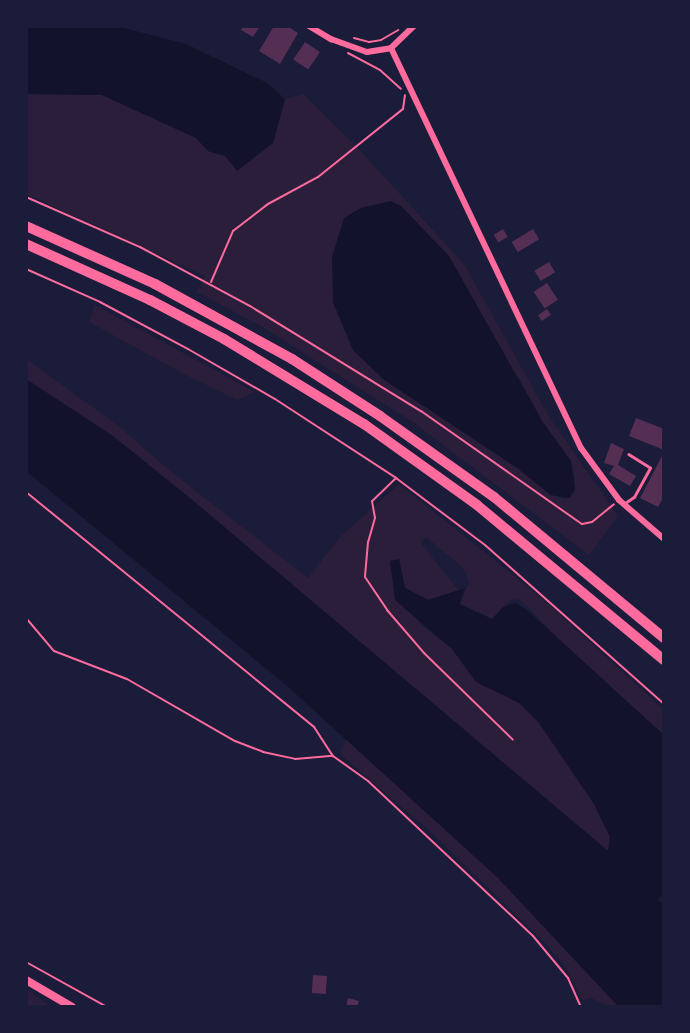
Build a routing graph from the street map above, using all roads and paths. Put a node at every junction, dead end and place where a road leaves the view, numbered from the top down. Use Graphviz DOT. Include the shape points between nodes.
graph roads {
  1 [pos="309,26"];
  2 [pos="414,26"];
  3 [pos="391,48"];
  4 [pos="405,93"];
  5 [pos="26,197"];
  6 [pos="26,226"];
  7 [pos="26,244"];
  8 [pos="26,269"];
  9 [pos="211,283"];
  10 [pos="629,455"];
  11 [pos="396,478"];
  12 [pos="26,492"];
  13 [pos="621,502"];
  14 [pos="664,539"];
  15 [pos="26,618"];
  16 [pos="664,638"];
  17 [pos="664,660"];
  18 [pos="664,704"];
  19 [pos="514,740"];
  20 [pos="333,756"];
  21 [pos="26,962"];
  22 [pos="26,980"];
  23 [pos="72,1007"];
  24 [pos="107,1007"];
  25 [pos="581,1007"];
  1 -- 3 [label="street" via="367,52"];
  2 -- 3 [label="street"];
  3 -- 13 [label="street" via="581,448"];
  4 -- 9 [label="path" via="403,109 318,177 268,204 233,231"];
  5 -- 9 [label="path" via="140,247"];
  6 -- 16 [label="highway" via="172,293 292,359 372,410 494,498"];
  7 -- 17 [label="highway" via="150,300 224,339 364,424 477,505"];
  8 -- 11 [label="path" via="100,302 196,354 275,399"];
  9 -- 13 [label="path" via="421,411 582,524 592,522"];
  10 -- 13 [label="lane" via="650,468 634,497"];
  11 -- 18 [label="path" via="485,545"];
  11 -- 19 [label="path" via="372,501 376,518 368,542 366,576 387,610 424,653"];
  12 -- 20 [label="path" via="314,727"];
  13 -- 14 [label="street"];
  15 -- 20 [label="path" via="54,651 127,679 235,741 294,760"];
  20 -- 25 [label="path" via="368,781 533,936 568,978"];
  21 -- 24 [label="path"];
  22 -- 23 [label="main road"];
}
